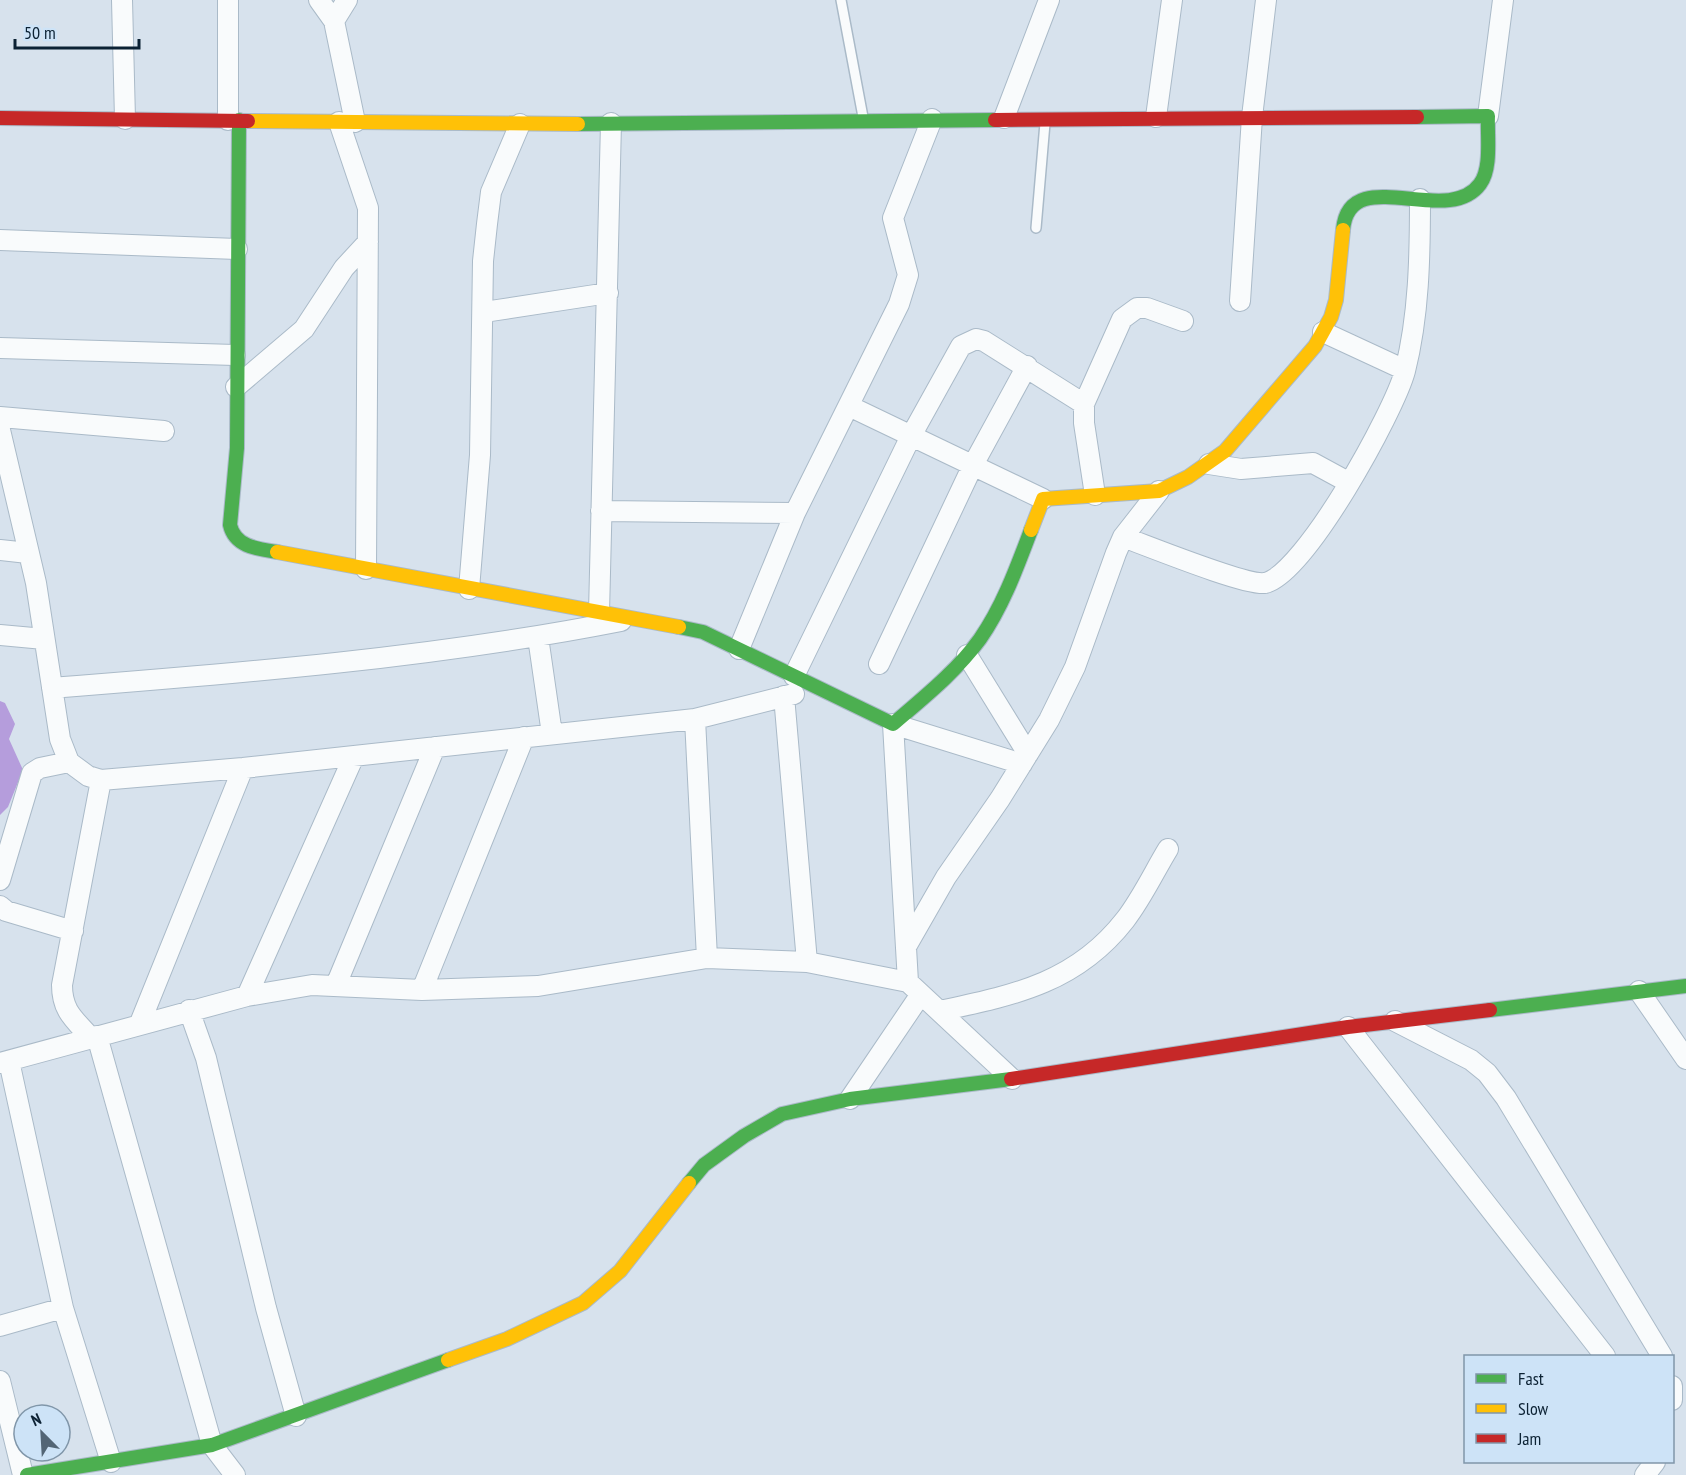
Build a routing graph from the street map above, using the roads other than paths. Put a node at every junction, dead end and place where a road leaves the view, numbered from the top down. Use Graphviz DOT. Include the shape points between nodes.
graph roads {
  1 [pos="122,0"];
  2 [pos="228,0"];
  3 [pos="319,0"];
  4 [pos="347,0"];
  5 [pos="841,0"];
  6 [pos="1049,0"];
  7 [pos="1172,0"];
  8 [pos="1266,0"];
  9 [pos="1503,0"];
  10 [pos="334,21"];
  11 [pos="1488,116"];
  12 [pos="1156,117"];
  13 [pos="1252,117"];
  14 [pos="0,118"];
  15 [pos="932,118"];
  16 [pos="1004,118"];
  17 [pos="1045,118"];
  18 [pos="125,119"];
  19 [pos="233,120"];
  20 [pos="864,120"];
  21 [pos="347,122"];
  22 [pos="611,123"];
  23 [pos="520,124"];
  24 [pos="1420,200"];
  25 [pos="1036,228"];
  26 [pos="0,240"];
  27 [pos="368,242"];
  28 [pos="237,249"];
  29 [pos="608,293"];
  30 [pos="1239,301"];
  31 [pos="484,312"];
  32 [pos="1183,321"];
  33 [pos="1323,332"];
  34 [pos="0,348"];
  35 [pos="236,355"];
  36 [pos="1027,366"];
  37 [pos="1405,370"];
  38 [pos="236,387"];
  39 [pos="1084,404"];
  40 [pos="849,406"];
  41 [pos="0,417"];
  42 [pos="0,430"];
  43 [pos="164,431"];
  44 [pos="911,436"];
  45 [pos="1209,464"];
  46 [pos="973,465"];
  47 [pos="1348,482"];
  48 [pos="1159,491"];
  49 [pos="1095,495"];
  50 [pos="1043,499"];
  51 [pos="601,511"];
  52 [pos="795,513"];
  53 [pos="1123,537"];
  54 [pos="0,550"];
  55 [pos="28,553"];
  56 [pos="366,570"];
  57 [pos="469,588"];
  58 [pos="598,612"];
  59 [pos="631,619"];
  60 [pos="0,635"];
  61 [pos="538,637"];
  62 [pos="44,639"];
  63 [pos="739,649"];
  64 [pos="967,655"];
  65 [pos="879,664"];
  66 [pos="794,676"];
  67 [pos="52,688"];
  68 [pos="818,688"];
  69 [pos="784,696"];
  70 [pos="695,719"];
  71 [pos="893,724"];
  72 [pos="552,734"];
  73 [pos="524,737"];
  74 [pos="435,747"];
  75 [pos="354,756"];
  76 [pos="1025,759"];
  77 [pos="69,762"];
  78 [pos="243,768"];
  79 [pos="101,780"];
  80 [pos="1168,849"];
  81 [pos="0,880"];
  82 [pos="0,906"];
  83 [pos="73,931"];
  84 [pos="907,945"];
  85 [pos="707,958"];
  86 [pos="807,962"];
  87 [pos="336,985"];
  88 [pos="1686,986"];
  89 [pos="915,988"];
  90 [pos="422,990"];
  91 [pos="1640,991"];
  92 [pos="247,996"];
  93 [pos="189,1010"];
  94 [pos="940,1011"];
  95 [pos="1395,1021"];
  96 [pos="140,1023"];
  97 [pos="1348,1027"];
  98 [pos="94,1037"];
  99 [pos="1686,1059"];
  100 [pos="4,1062"];
  101 [pos="1012,1079"];
  102 [pos="850,1100"];
  103 [pos="63,1308"];
  104 [pos="0,1326"];
  105 [pos="1604,1355"];
  106 [pos="1661,1355"];
  107 [pos="0,1381"];
  108 [pos="296,1416"];
  109 [pos="212,1445"];
  110 [pos="111,1462"];
  111 [pos="25,1475"];
  112 [pos="236,1475"];
  1 -- 18 [label="street"];
  2 -- 19 [label="street"];
  3 -- 10 [label="street"];
  4 -- 10 [label="street"];
  5 -- 20 [label="lane"];
  6 -- 16 [label="street"];
  7 -- 12 [label="street"];
  8 -- 13 [label="street"];
  9 -- 11 [label="street"];
  10 -- 21 [label="street"];
  11 -- 13 [label="street"];
  11 -- 24 [label="street" via="1479,185 1454,202"];
  12 -- 13 [label="street"];
  12 -- 17 [label="street"];
  13 -- 30 [label="street"];
  14 -- 18 [label="street"];
  15 -- 16 [label="street"];
  15 -- 20 [label="street"];
  15 -- 40 [label="street" via="893,218 908,275"];
  16 -- 17 [label="street"];
  17 -- 25 [label="lane"];
  18 -- 19 [label="street"];
  19 -- 21 [label="street"];
  19 -- 28 [label="street"];
  20 -- 22 [label="street"];
  21 -- 23 [label="street"];
  21 -- 27 [label="street" via="368,208"];
  22 -- 23 [label="street"];
  22 -- 29 [label="street"];
  23 -- 31 [label="street" via="491,192 483,261"];
  24 -- 33 [label="street" via="1368,196 1349,206 1344,217 1336,300"];
  24 -- 37 [label="street" via="1420,274"];
  26 -- 28 [label="street"];
  27 -- 38 [label="street" via="344,268 304,329"];
  27 -- 56 [label="street"];
  28 -- 35 [label="street"];
  29 -- 31 [label="street"];
  29 -- 51 [label="street"];
  31 -- 57 [label="street" via="480,455"];
  32 -- 39 [label="street" via="1147,308 1130,311 1122,319"];
  33 -- 37 [label="street"];
  33 -- 45 [label="street" via="1225,451"];
  34 -- 35 [label="street"];
  35 -- 38 [label="street"];
  36 -- 39 [label="street"];
  36 -- 44 [label="street" via="984,341 967,341"];
  36 -- 46 [label="street"];
  37 -- 47 [label="street" via="1386,419"];
  38 -- 56 [label="street" via="232,533 239,542 253,548"];
  39 -- 49 [label="street"];
  40 -- 44 [label="street"];
  40 -- 52 [label="street"];
  41 -- 43 [label="street"];
  42 -- 55 [label="street"];
  44 -- 46 [label="street"];
  44 -- 66 [label="street"];
  45 -- 47 [label="street" via="1241,469 1313,463"];
  45 -- 48 [label="street"];
  46 -- 50 [label="street"];
  46 -- 65 [label="street"];
  47 -- 53 [label="street" via="1292,565 1266,582 1253,584"];
  48 -- 49 [label="street"];
  48 -- 53 [label="street"];
  49 -- 50 [label="street"];
  50 -- 64 [label="street" via="1002,601"];
  51 -- 52 [label="street"];
  51 -- 58 [label="street"];
  52 -- 63 [label="street"];
  53 -- 76 [label="street" via="1075,666"];
  54 -- 55 [label="street"];
  55 -- 62 [label="street"];
  56 -- 57 [label="street"];
  57 -- 58 [label="street"];
  58 -- 59 [label="street"];
  59 -- 61 [label="street"];
  59 -- 63 [label="street" via="704,632"];
  60 -- 62 [label="street"];
  61 -- 67 [label="street" via="281,670"];
  61 -- 72 [label="street"];
  62 -- 67 [label="street"];
  63 -- 66 [label="street"];
  64 -- 71 [label="street"];
  64 -- 76 [label="street"];
  66 -- 68 [label="street"];
  67 -- 77 [label="street" via="60,739"];
  68 -- 69 [label="street"];
  68 -- 71 [label="street"];
  69 -- 70 [label="street"];
  69 -- 86 [label="street"];
  70 -- 72 [label="street"];
  70 -- 85 [label="street"];
  71 -- 76 [label="street"];
  71 -- 84 [label="street"];
  72 -- 73 [label="street"];
  73 -- 74 [label="street"];
  73 -- 90 [label="street"];
  74 -- 75 [label="street"];
  74 -- 87 [label="street"];
  75 -- 78 [label="street"];
  75 -- 92 [label="street"];
  76 -- 84 [label="street" via="946,877"];
  77 -- 79 [label="street"];
  77 -- 81 [label="street" via="32,773"];
  78 -- 79 [label="street"];
  78 -- 96 [label="street"];
  79 -- 83 [label="street"];
  80 -- 94 [label="street" via="1126,918 1103,945 1080,963 1040,986"];
  82 -- 83 [label="street"];
  83 -- 98 [label="street" via="62,1000 69,1014"];
  84 -- 89 [label="street"];
  85 -- 86 [label="street"];
  85 -- 90 [label="street" via="538,986"];
  86 -- 89 [label="street"];
  87 -- 90 [label="street"];
  87 -- 92 [label="street"];
  88 -- 91 [label="street"];
  89 -- 94 [label="street"];
  89 -- 102 [label="street"];
  91 -- 95 [label="street"];
  91 -- 99 [label="street"];
  92 -- 93 [label="street"];
  93 -- 96 [label="street"];
  93 -- 108 [label="street" via="206,1058"];
  94 -- 101 [label="street"];
  95 -- 97 [label="street"];
  95 -- 106 [label="street" via="1471,1060 1487,1073 1506,1098"];
  96 -- 98 [label="street"];
  97 -- 101 [label="street"];
  97 -- 105 [label="street"];
  98 -- 100 [label="street"];
  98 -- 109 [label="street"];
  100 -- 103 [label="street"];
  101 -- 102 [label="street"];
  102 -- 108 [label="street" via="782,1114 704,1164 620,1271 583,1303 507,1339"];
  103 -- 104 [label="street"];
  103 -- 110 [label="street"];
  107 -- 111 [label="street"];
  108 -- 109 [label="street"];
  109 -- 110 [label="street"];
  109 -- 112 [label="street"];
  110 -- 111 [label="street"];
}
